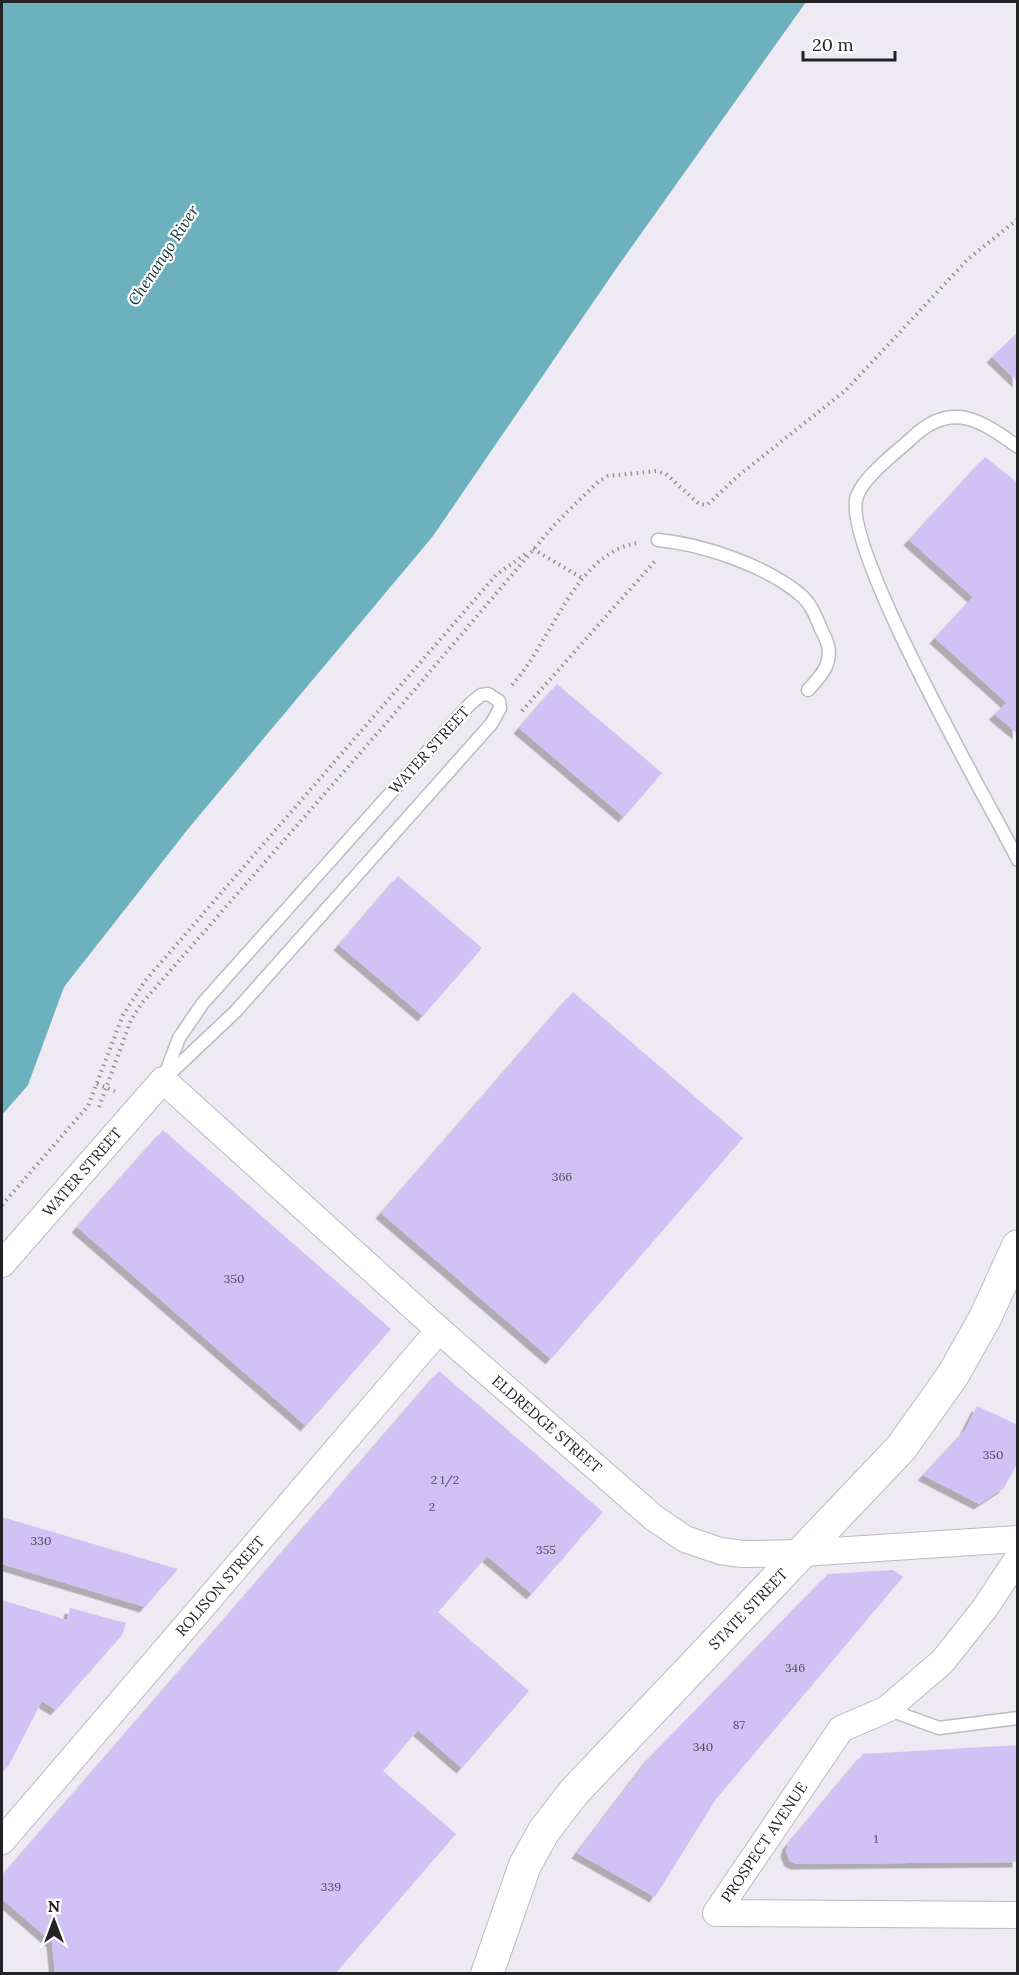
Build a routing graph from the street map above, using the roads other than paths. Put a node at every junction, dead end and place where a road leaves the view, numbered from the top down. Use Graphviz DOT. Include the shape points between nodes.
graph roads {
  1 [pos="1017,447"];
  2 [pos="658,540"];
  3 [pos="808,690"];
  4 [pos="1017,860"];
  5 [pos="162,1080"];
  6 [pos="1017,1246"];
  7 [pos="2,1264"];
  8 [pos="439,1330"];
  9 [pos="1017,1539"];
  10 [pos="802,1553"];
  11 [pos="1017,1558"];
  12 [pos="886,1709"];
  13 [pos="1017,1718"];
  14 [pos="2,1841"];
  15 [pos="1017,1915"];
  16 [pos="487,1974"];
  1 -- 4 [label="lane" via="972,418 934,422 864,483 856,496 855,509 868,559 891,617"];
  2 -- 3 [label="lane" via="738,561 780,580 812,607 829,653 824,671"];
  5 -- 5 [label="lane, WATER STREET" via="179,1038 203,1003 476,698 488,694 499,701 500,708 492,723 210,1038"];
  5 -- 7 [label="street, WATER STREET"];
  5 -- 8 [label="street, ELDREDGE STREET"];
  6 -- 10 [label="street, STATE STREET" via="985,1318 946,1384 901,1448"];
  8 -- 10 [label="street, ELDREDGE STREET" via="676,1534 720,1551"];
  8 -- 14 [label="street, ROLISON STREET"];
  9 -- 10 [label="street, ELDREDGE STREET"];
  10 -- 16 [label="street, STATE STREET" via="574,1792 544,1831 525,1865"];
  11 -- 12 [label="street, PROSPECT AVENUE" via="985,1608 942,1662"];
  12 -- 13 [label="lane" via="939,1728"];
  12 -- 15 [label="street, PROSPECT AVENUE" via="841,1729 716,1913"];
}
